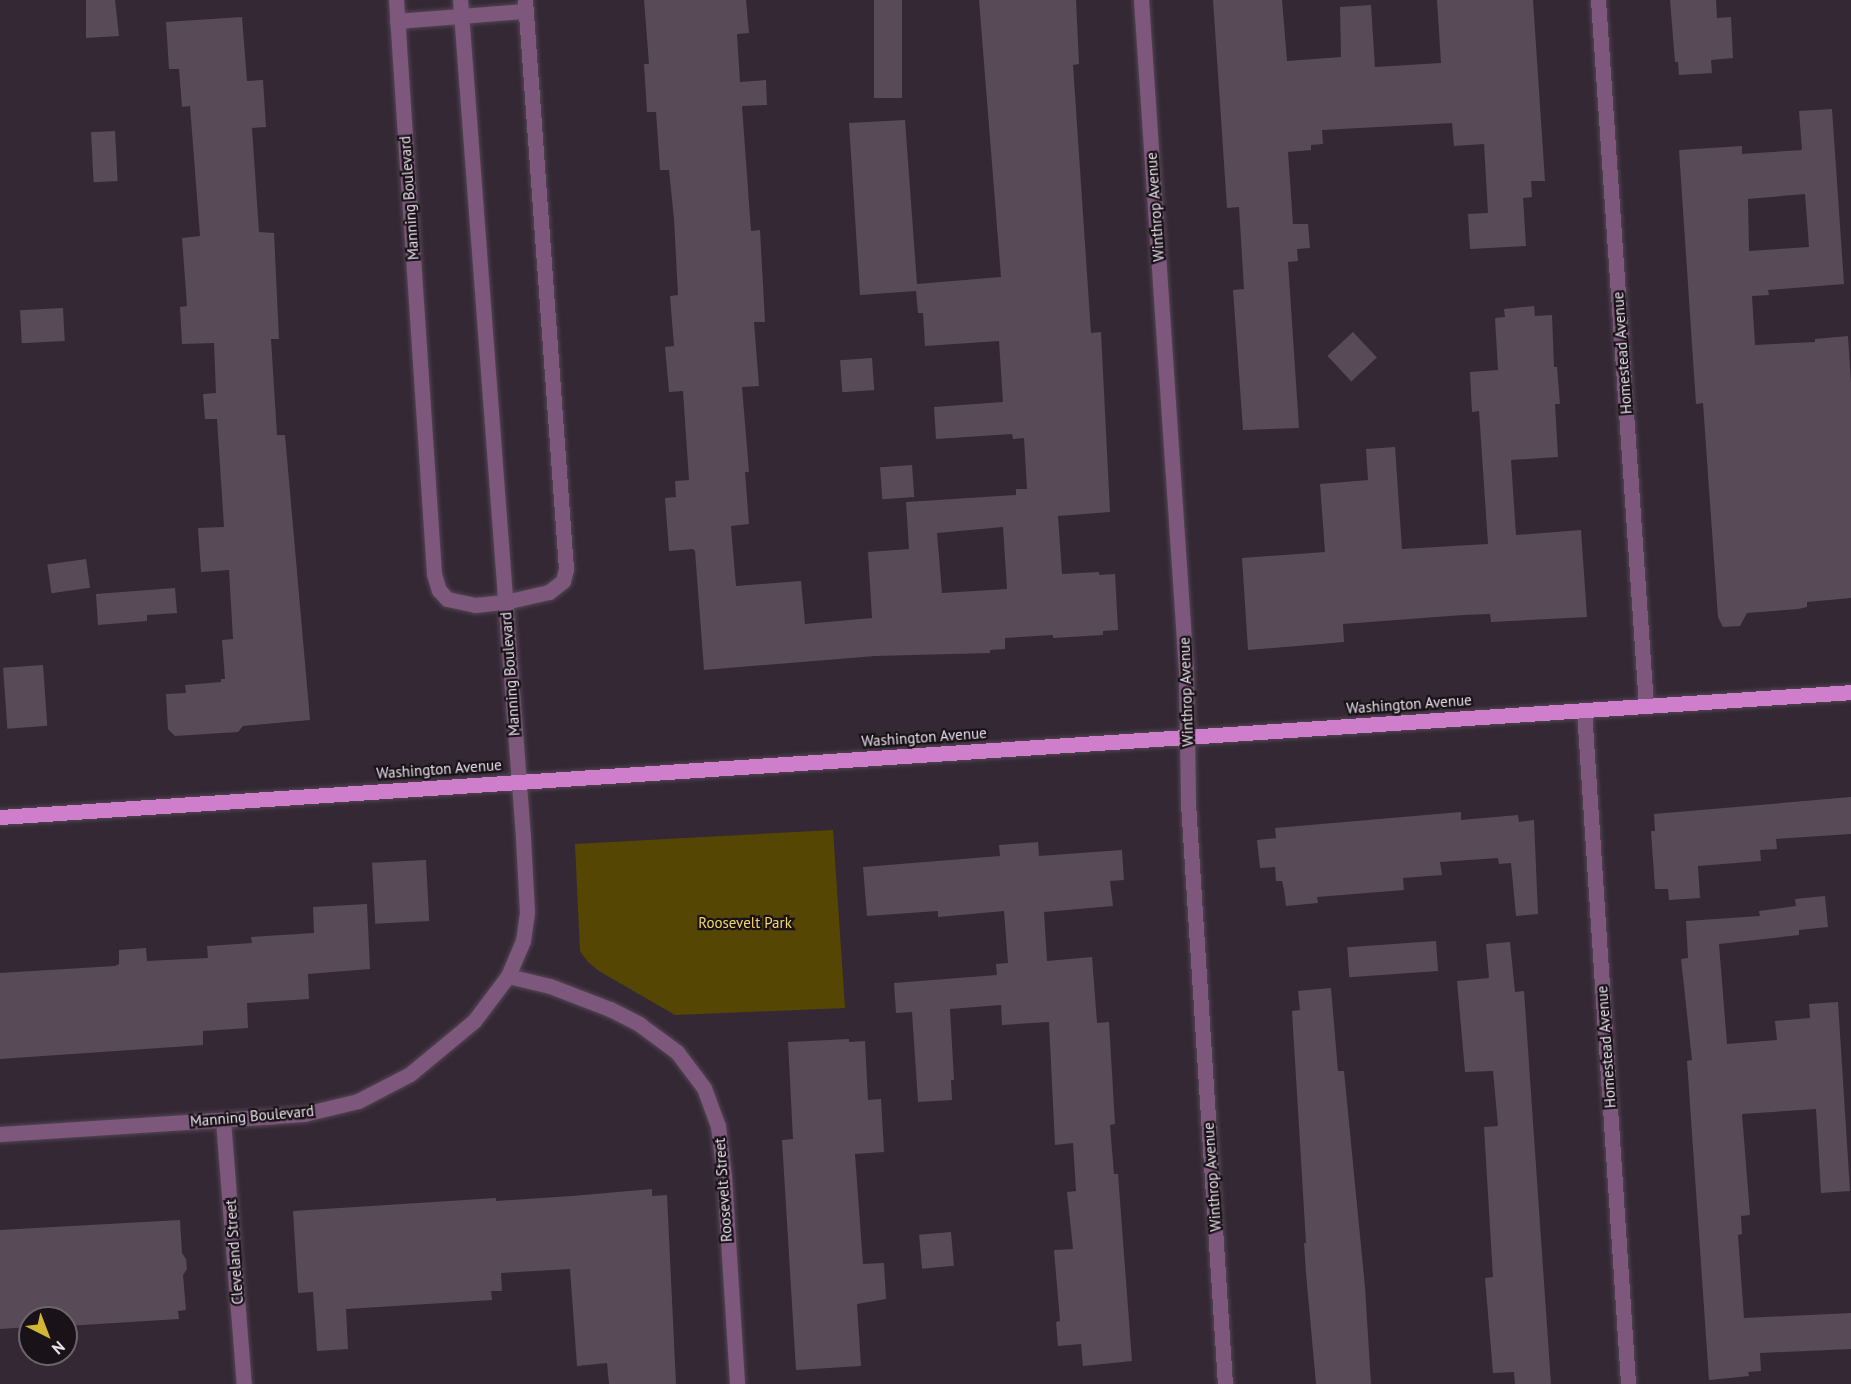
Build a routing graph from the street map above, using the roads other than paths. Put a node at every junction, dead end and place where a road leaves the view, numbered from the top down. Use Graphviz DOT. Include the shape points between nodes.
graph roads {
  1 [pos="396,0"];
  2 [pos="459,0"];
  3 [pos="1141,0"];
  4 [pos="1598,0"];
  5 [pos="525,6"];
  6 [pos="461,16"];
  7 [pos="397,21"];
  8 [pos="505,602"];
  9 [pos="1851,692"];
  10 [pos="1646,706"];
  11 [pos="1584,710"];
  12 [pos="1189,737"];
  13 [pos="519,782"];
  14 [pos="0,817"];
  15 [pos="508,975"];
  16 [pos="223,1120"];
  17 [pos="0,1134"];
  18 [pos="244,1384"];
  19 [pos="736,1384"];
  20 [pos="1225,1384"];
  21 [pos="1628,1384"];
  1 -- 7 [label="street, Manning Boulevard"];
  2 -- 6 [label="street, Manning Boulevard"];
  3 -- 12 [label="street, Winthrop Avenue"];
  4 -- 10 [label="street, Homestead Avenue"];
  5 -- 6 [label="street, Manning Boulevard"];
  5 -- 8 [label="street, Manning Boulevard" via="566,569 563,581 553,590"];
  6 -- 7 [label="street, Manning Boulevard"];
  6 -- 8 [label="street, Manning Boulevard"];
  7 -- 8 [label="street, Manning Boulevard" via="434,574 447,599 475,604"];
  8 -- 13 [label="street, Manning Boulevard"];
  9 -- 10 [label="main road, Washington Avenue"];
  10 -- 11 [label="main road, Washington Avenue"];
  11 -- 12 [label="main road, Washington Avenue"];
  11 -- 21 [label="street, Homestead Avenue"];
  12 -- 13 [label="main road, Washington Avenue"];
  12 -- 20 [label="street, Winthrop Avenue" via="1188,803"];
  13 -- 14 [label="main road, Washington Avenue"];
  13 -- 15 [label="street, Manning Boulevard" via="526,930"];
  15 -- 16 [label="street, Manning Boulevard" via="474,1022 425,1064 393,1084 358,1101 304,1114"];
  15 -- 19 [label="street, Roosevelt Street" via="550,986 639,1024 676,1052 704,1088 718,1126 724,1176"];
  16 -- 17 [label="street, Manning Boulevard"];
  16 -- 18 [label="street, Cleveland Street"];
}
